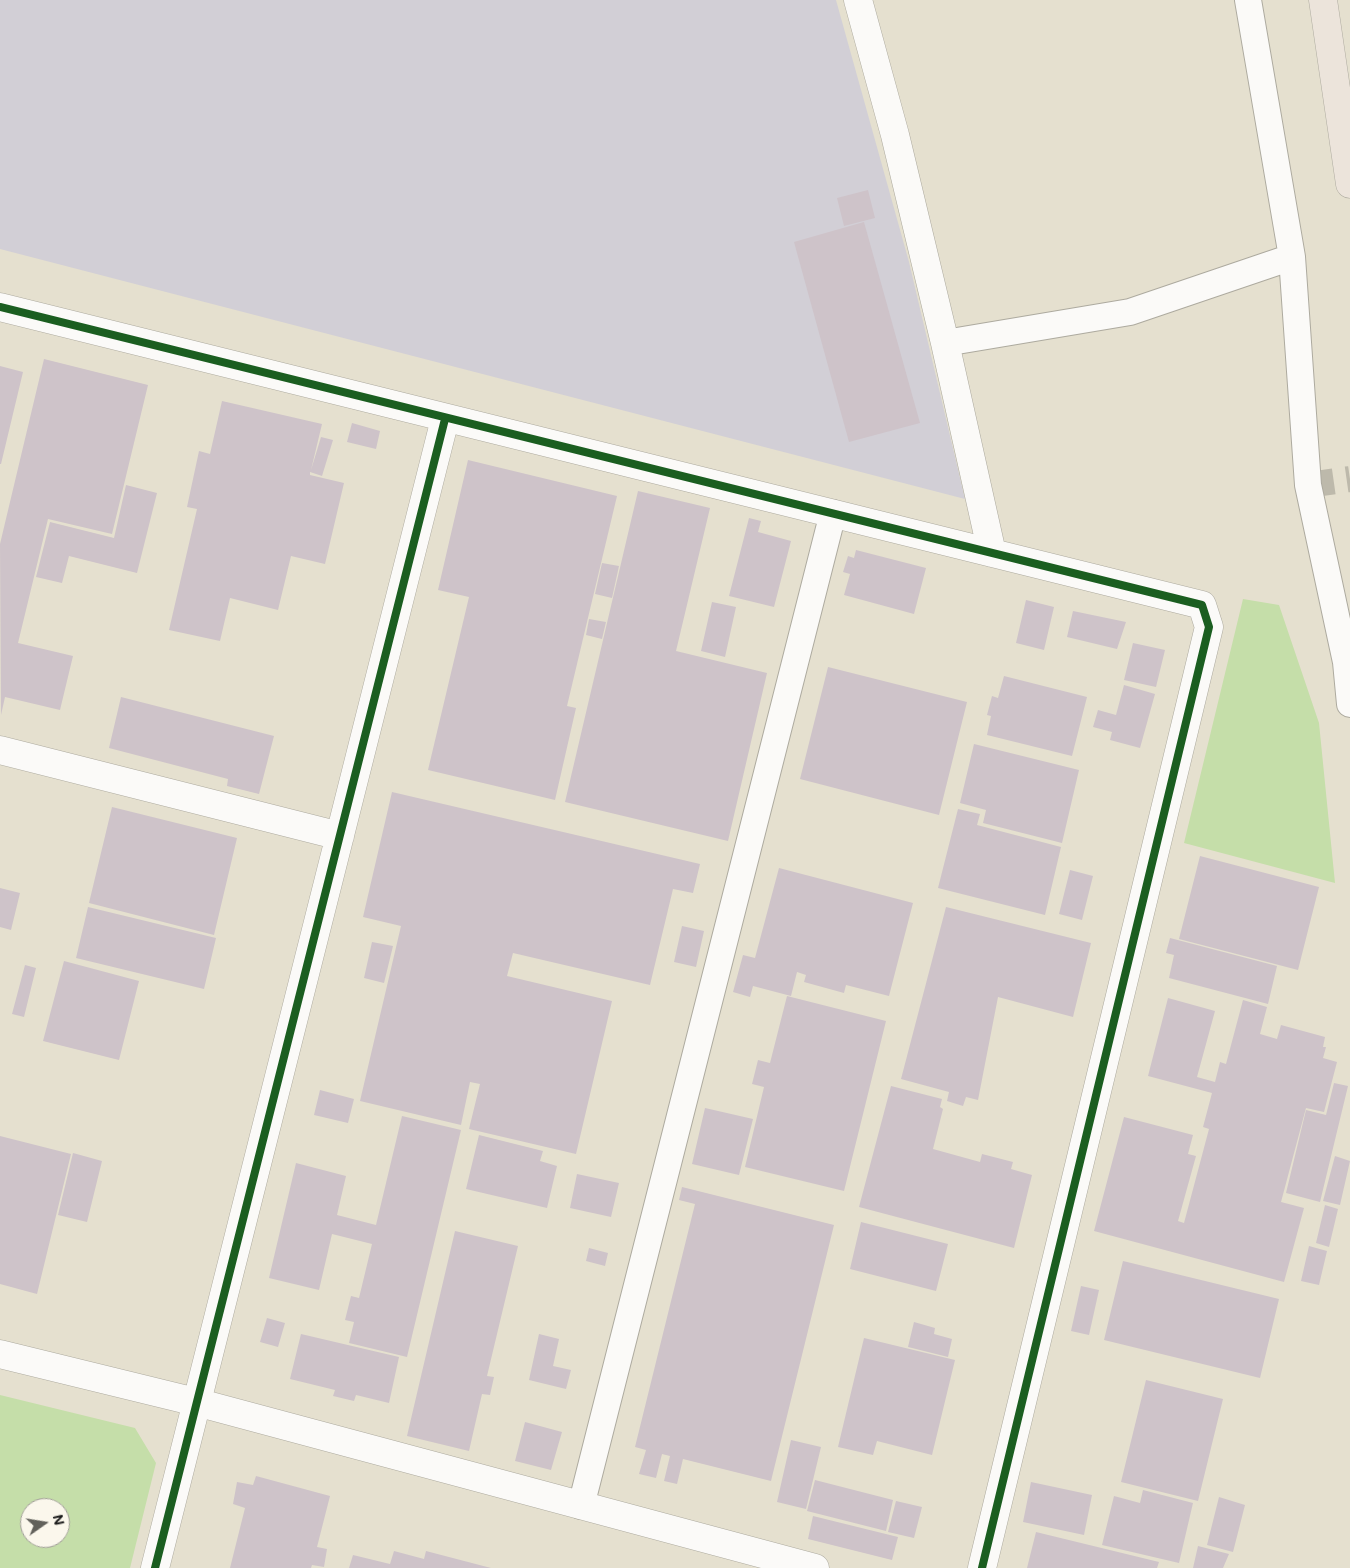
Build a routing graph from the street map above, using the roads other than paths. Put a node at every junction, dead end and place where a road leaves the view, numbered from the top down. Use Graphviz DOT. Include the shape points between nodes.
graph roads {
  1 [pos="858,0"];
  2 [pos="1248,0"];
  3 [pos="1323,0"];
  4 [pos="1350,184"];
  5 [pos="1292,257"];
  6 [pos="0,307"];
  7 [pos="945,343"];
  8 [pos="445,418"];
  9 [pos="833,513"];
  10 [pos="992,553"];
  11 [pos="1350,704"];
  12 [pos="0,750"];
  13 [pos="340,836"];
  14 [pos="0,1354"];
  15 [pos="196,1402"];
  16 [pos="580,1506"];
  17 [pos="155,1568"];
  18 [pos="815,1568"];
  19 [pos="982,1568"];
  1 -- 7 [label="street" via="895,135"];
  2 -- 5 [label="street"];
  3 -- 4 [label="highway"];
  5 -- 7 [label="street" via="1130,312"];
  5 -- 11 [label="street" via="1308,486 1346,662"];
  6 -- 8 [label="street"];
  7 -- 10 [label="street"];
  8 -- 9 [label="street"];
  8 -- 13 [label="street"];
  9 -- 10 [label="street"];
  9 -- 16 [label="street"];
  10 -- 19 [label="street" via="1202,605 1208,627"];
  12 -- 13 [label="street"];
  13 -- 15 [label="street"];
  14 -- 15 [label="street"];
  15 -- 16 [label="street"];
  15 -- 17 [label="street"];
  16 -- 18 [label="street"];
}
